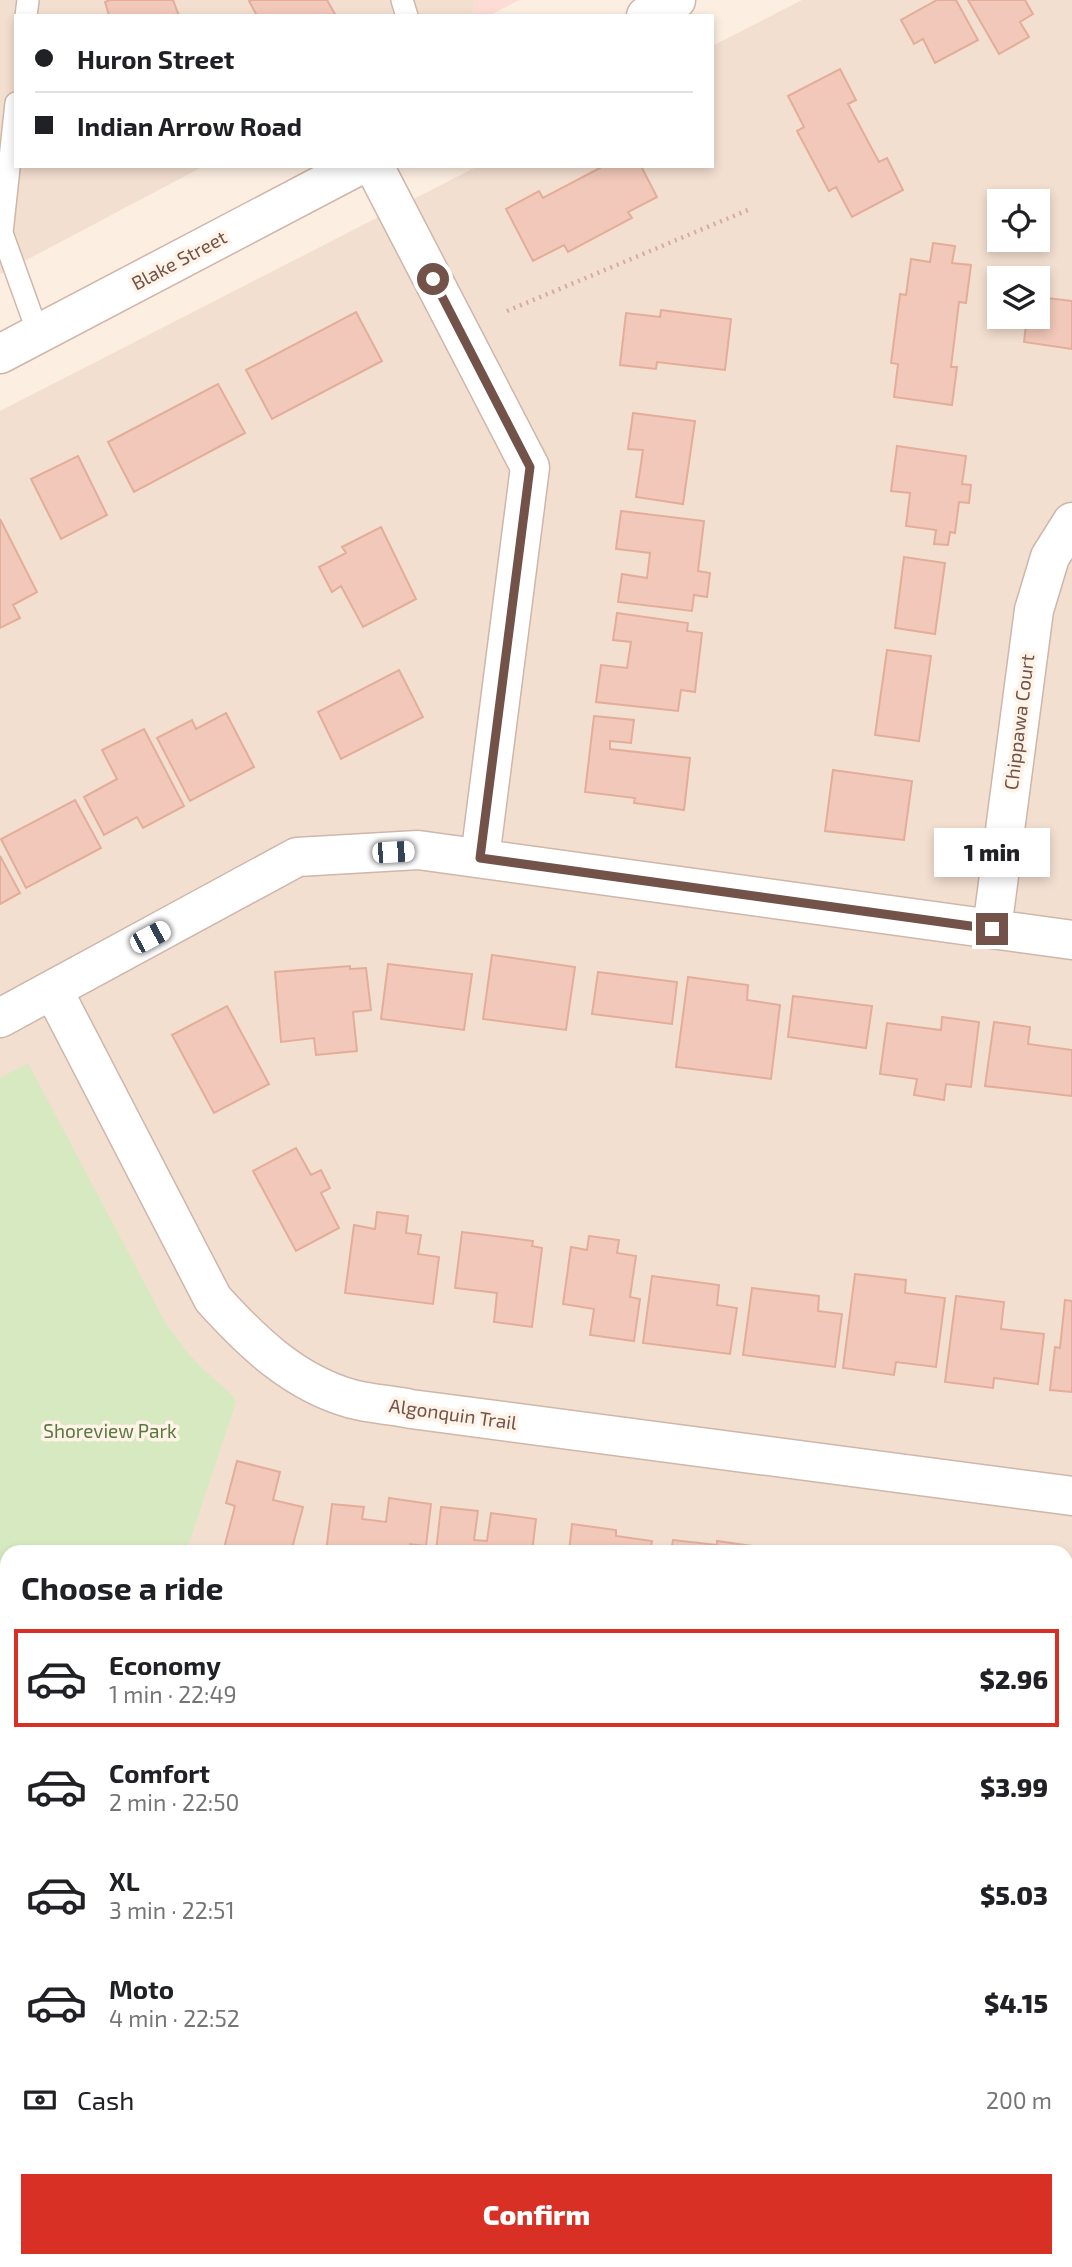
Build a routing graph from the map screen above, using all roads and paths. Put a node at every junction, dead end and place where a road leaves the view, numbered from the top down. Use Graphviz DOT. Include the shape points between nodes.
graph roads {
  1 [pos="676,0"];
  2 [pos="650,14"];
  3 [pos="14,122"];
  4 [pos="354,168"];
  5 [pos="375,168"];
  6 [pos="748,210"];
  7 [pos="507,311"];
  8 [pos="38,333"];
  9 [pos="0,354"];
  10 [pos="1072,522"];
  11 [pos="480,858"];
  12 [pos="992,929"];
  13 [pos="1072,940"];
  14 [pos="53,990"];
  15 [pos="0,1018"];
  16 [pos="1072,1496"];
  1 -- 2 [label="street"];
  3 -- 8 [label="lane" via="2,233"];
  4 -- 8 [label="street, Blake Street"];
  5 -- 11 [label="street" via="530,467"];
  6 -- 7 [label="path"];
  8 -- 9 [label="street, Blake Street"];
  10 -- 12 [label="street, Chippawa Court" via="1050,557 1034,610"];
  11 -- 12 [label="street"];
  11 -- 14 [label="street" via="418,850 297,857"];
  12 -- 13 [label="street"];
  14 -- 15 [label="street"];
  14 -- 16 [label="street, Algonquin Trail" via="213,1299 284,1367 317,1385 352,1399 411,1409"];
}
